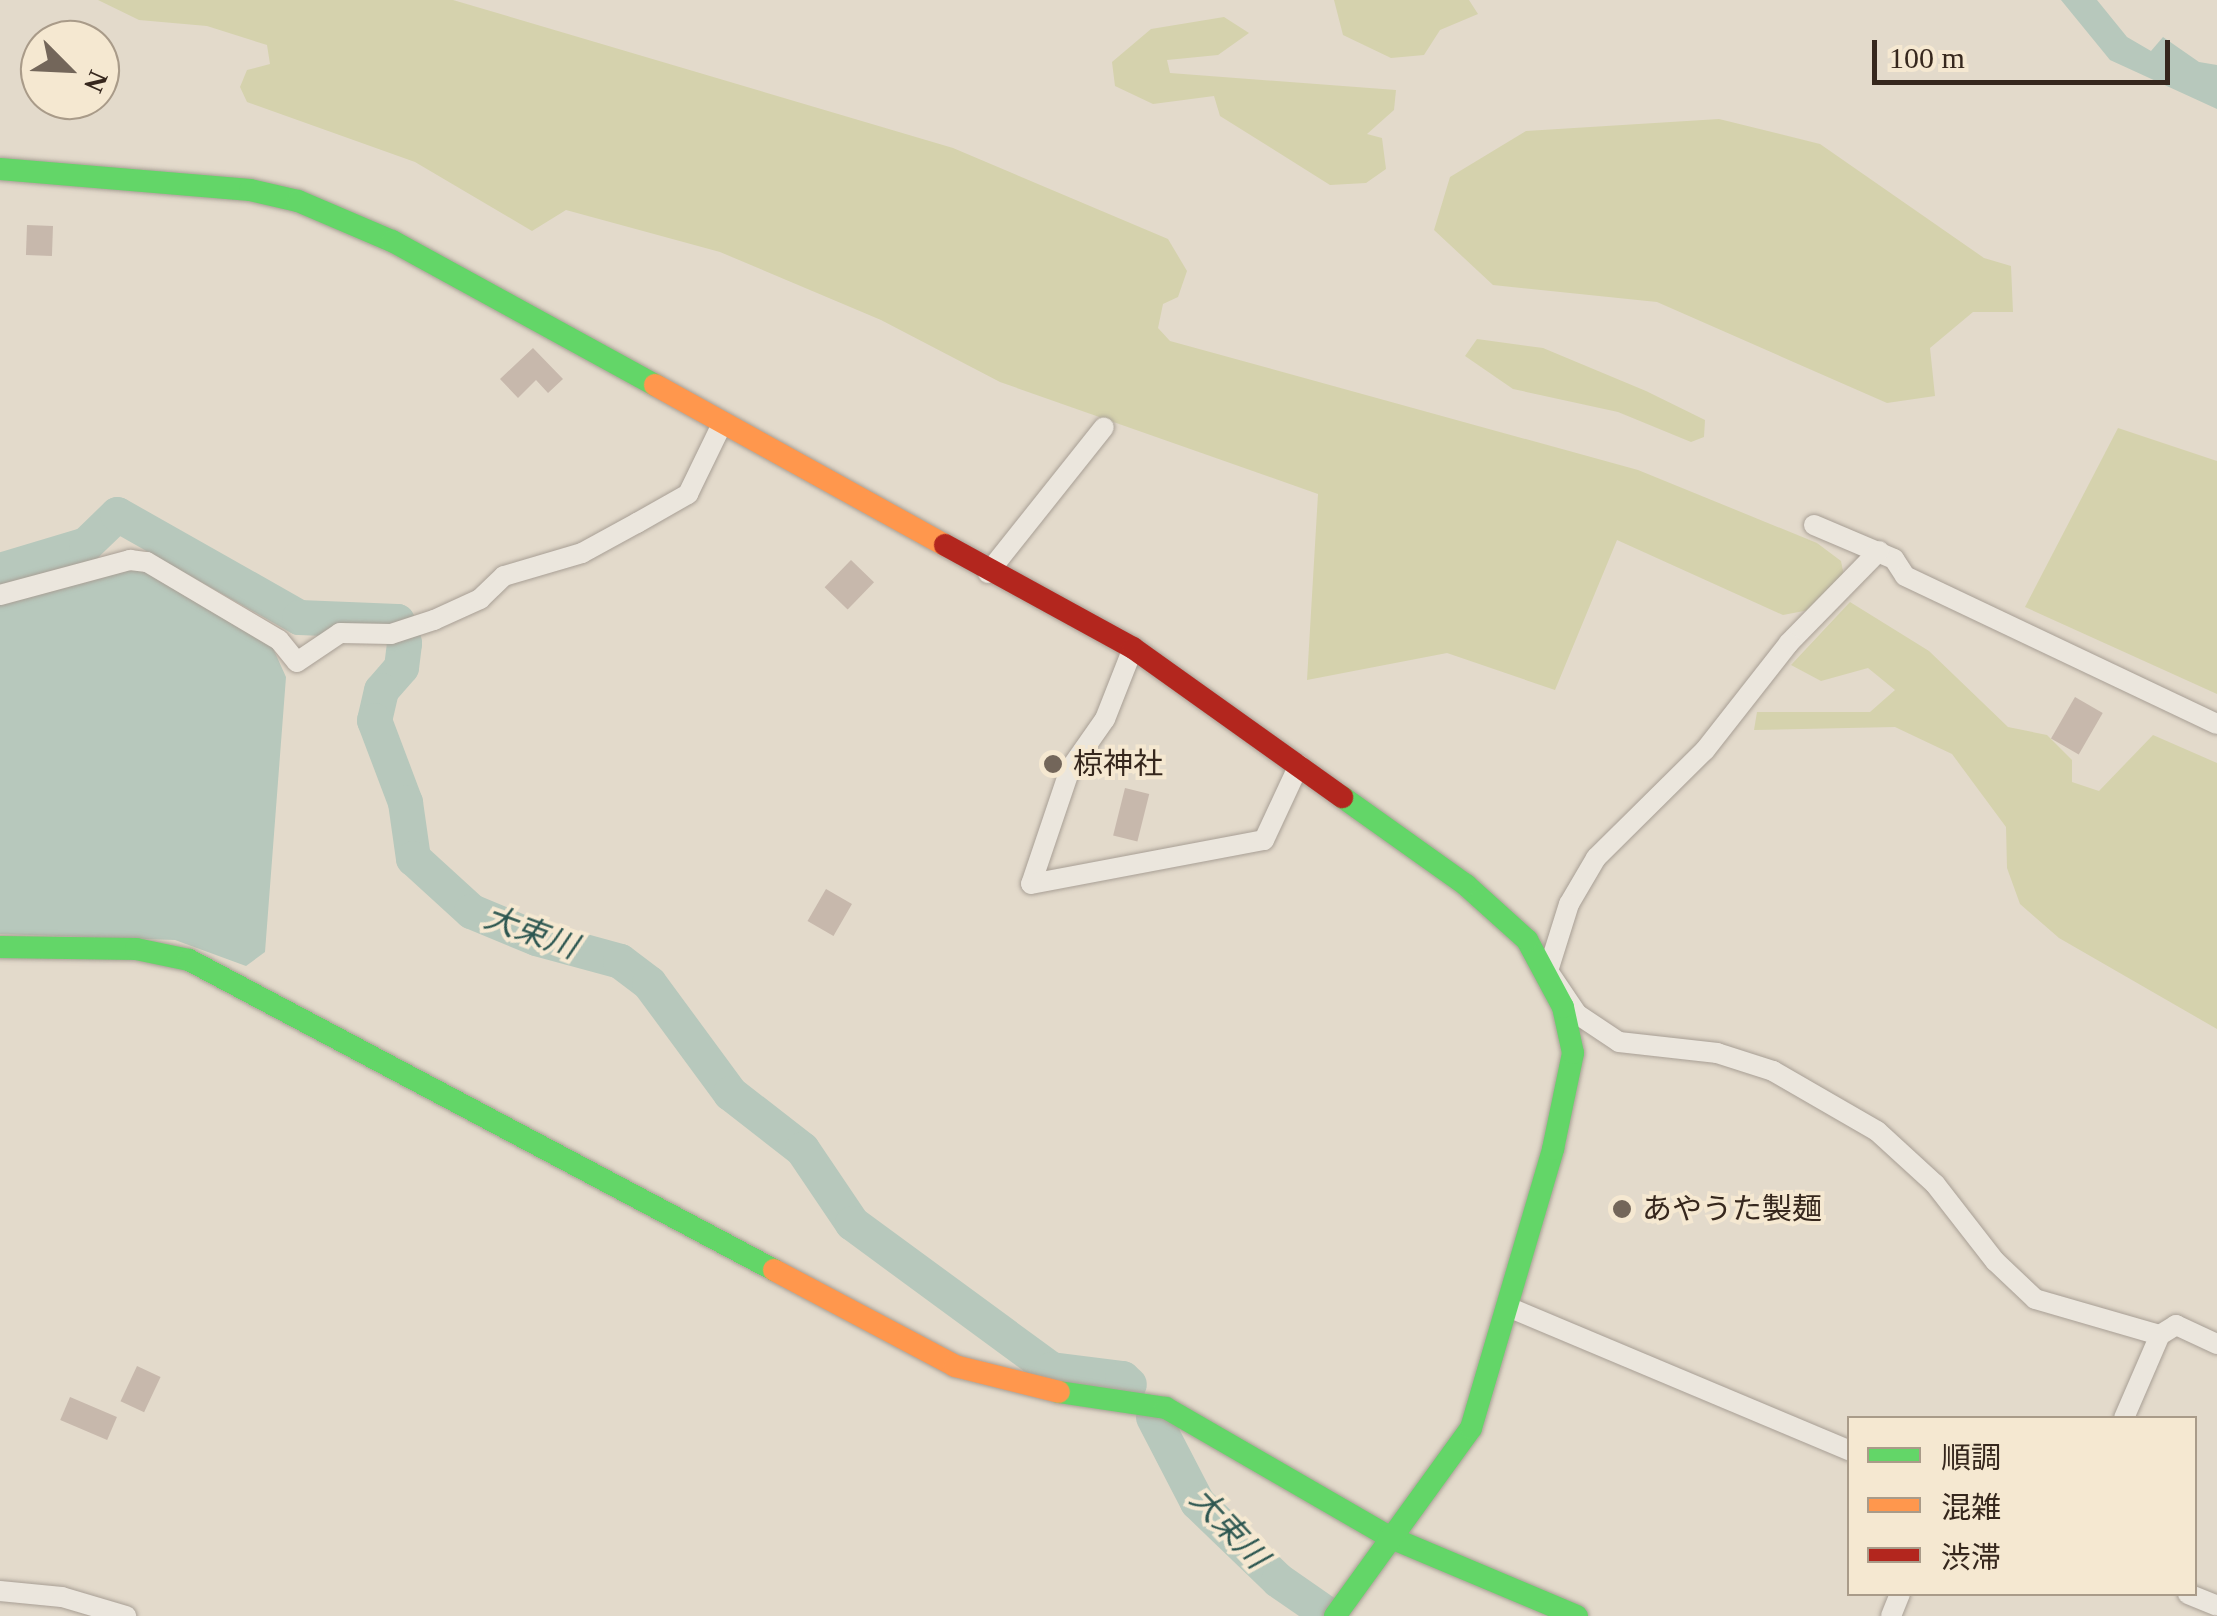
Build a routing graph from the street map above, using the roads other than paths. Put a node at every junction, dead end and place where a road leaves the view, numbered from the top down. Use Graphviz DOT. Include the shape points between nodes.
graph roads {
  1 [pos="0,168"];
  2 [pos="722,424"];
  3 [pos="1104,427"];
  4 [pos="1814,525"];
  5 [pos="1879,551"];
  6 [pos="988,574"];
  7 [pos="0,595"];
  8 [pos="1133,648"];
  9 [pos="2217,724"];
  10 [pos="1299,765"];
  11 [pos="0,947"];
  12 [pos="1548,971"];
  13 [pos="1508,1307"];
  14 [pos="2160,1336"];
  15 [pos="2217,1344"];
  16 [pos="2125,1416"];
  17 [pos="1847,1450"];
  18 [pos="1389,1537"];
  19 [pos="0,1592"];
  20 [pos="2193,1596"];
  21 [pos="2217,1606"];
  22 [pos="126,1616"];
  23 [pos="1335,1616"];
  24 [pos="1576,1616"];
  1 -- 2 [label="street" via="250,190 298,201 392,241"];
  2 -- 6 [label="street"];
  2 -- 7 [label="street" via="688,494 582,553 504,576 480,599 399,631 340,633 297,662 278,640 147,562 130,560"];
  3 -- 6 [label="street"];
  4 -- 5 [label="street"];
  5 -- 9 [label="street" via="1904,576"];
  5 -- 12 [label="street" via="1789,643 1706,750 1596,858 1568,904"];
  6 -- 8 [label="street"];
  8 -- 10 [label="street"];
  8 -- 10 [label="street" via="1105,719 1070,769 1031,884 1264,840"];
  10 -- 12 [label="street" via="1466,885 1528,940"];
  11 -- 18 [label="street" via="136,949 189,960 955,1366 1021,1386 1166,1408"];
  12 -- 13 [label="street" via="1573,1053"];
  12 -- 14 [label="street" via="1577,1014 1619,1042 1717,1054 1773,1071 1877,1131 1936,1184 1995,1261 2035,1299"];
  13 -- 17 [label="street"];
  13 -- 18 [label="street" via="1470,1428"];
  14 -- 15 [label="street" via="2176,1325"];
  14 -- 16 [label="street"];
  18 -- 23 [label="street"];
  18 -- 24 [label="street"];
  19 -- 22 [label="street" via="62,1597"];
  20 -- 21 [label="street"];
}
